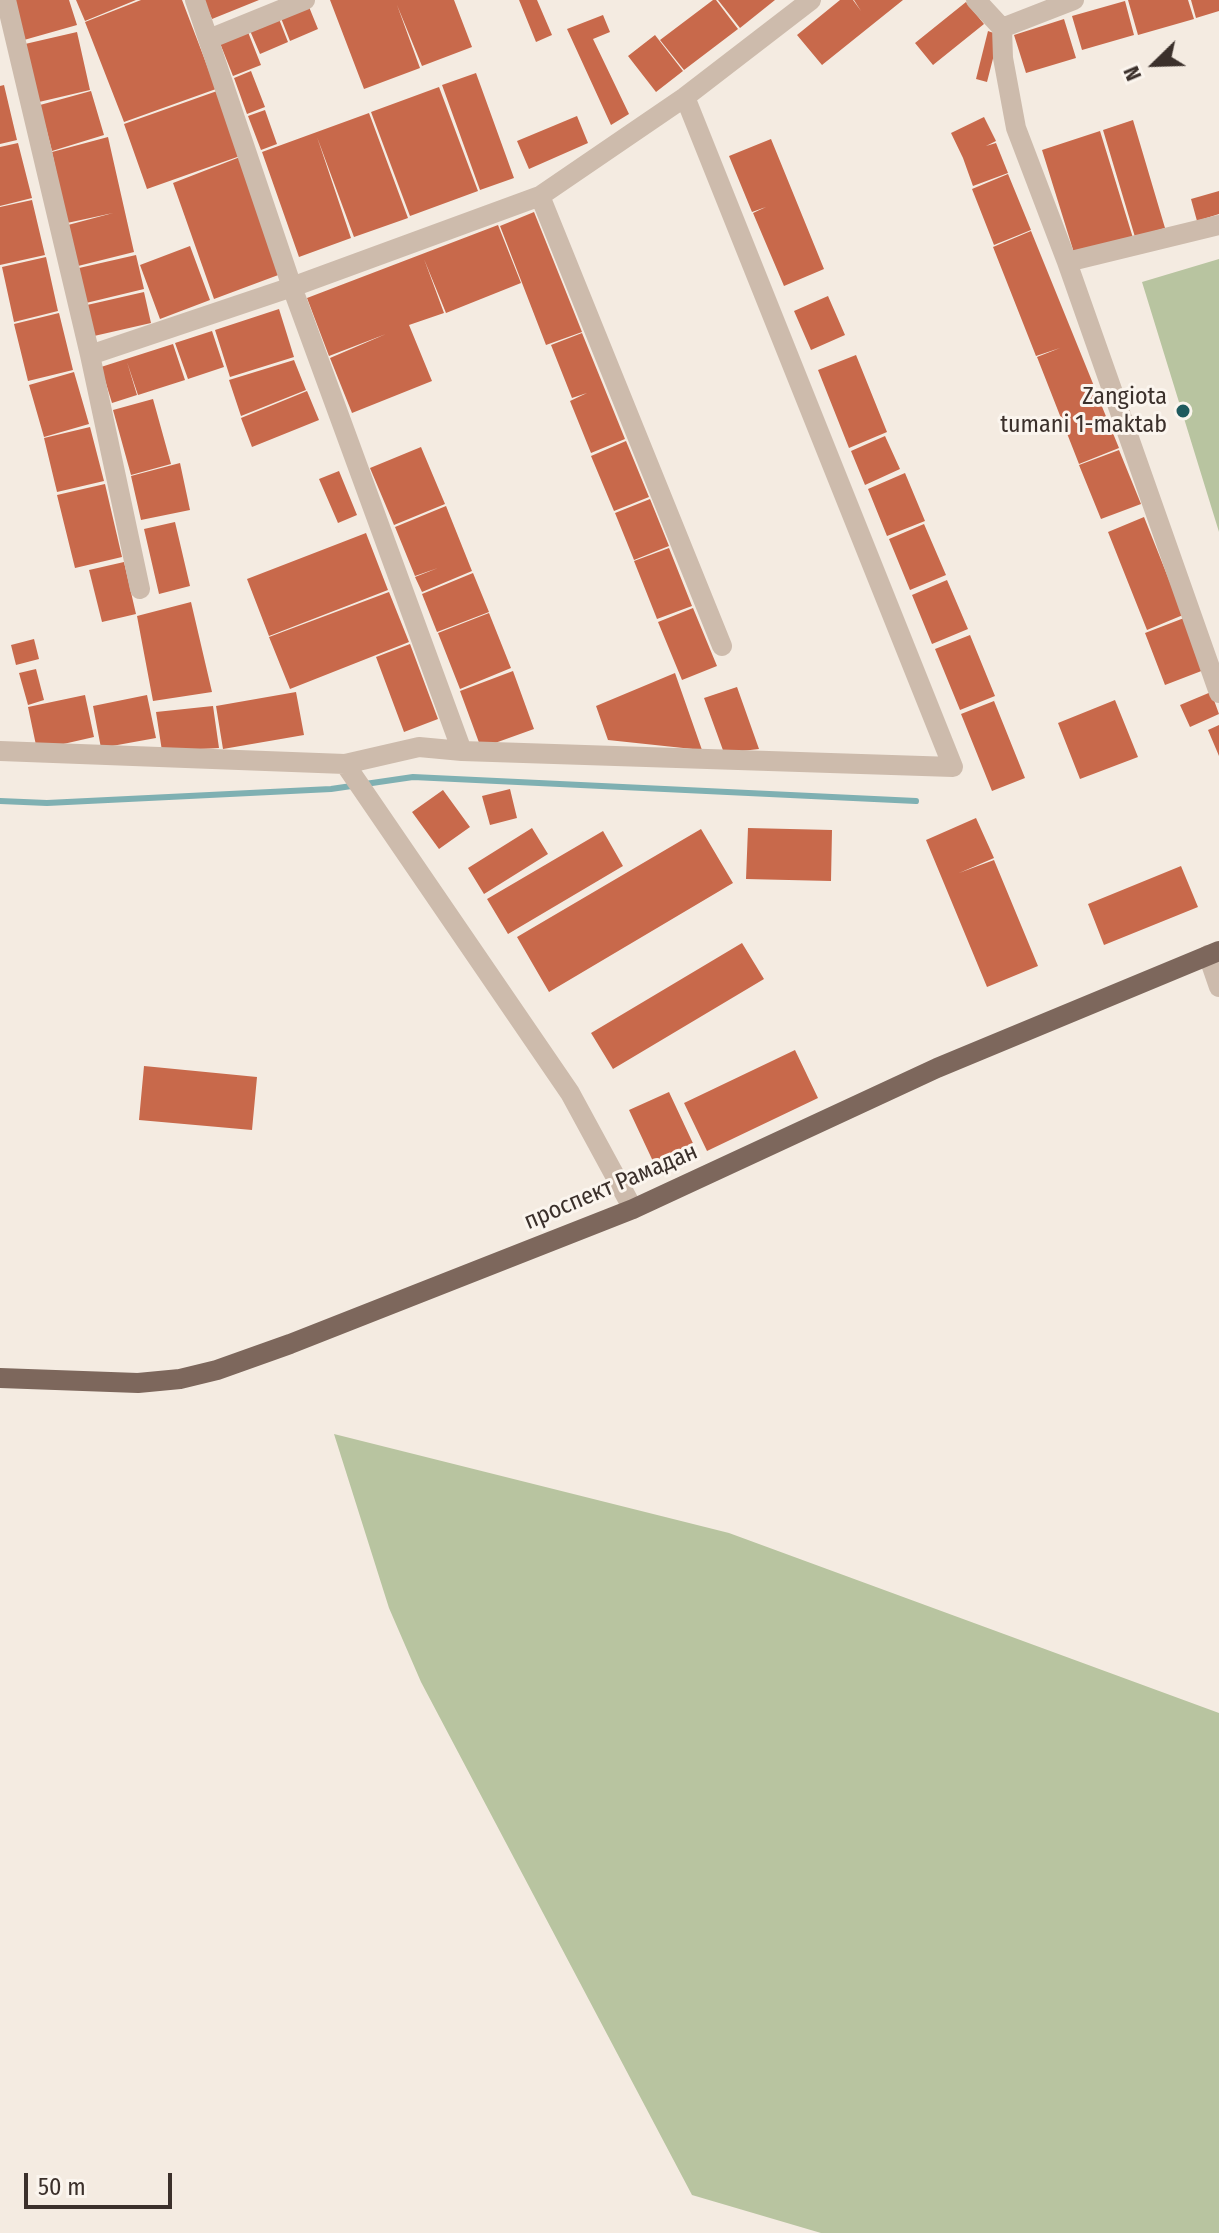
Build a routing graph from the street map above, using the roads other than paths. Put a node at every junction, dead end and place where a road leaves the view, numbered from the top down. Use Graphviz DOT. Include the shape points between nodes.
graph roads {
  1 [pos="6,0"];
  2 [pos="195,0"];
  3 [pos="305,0"];
  4 [pos="811,0"];
  5 [pos="976,0"];
  6 [pos="1074,0"];
  7 [pos="1002,28"];
  8 [pos="209,39"];
  9 [pos="685,97"];
  10 [pos="540,196"];
  11 [pos="1219,225"];
  12 [pos="1067,262"];
  13 [pos="292,287"];
  14 [pos="90,355"];
  15 [pos="140,589"];
  16 [pos="722,646"];
  17 [pos="1219,693"];
  18 [pos="0,751"];
  19 [pos="462,751"];
  20 [pos="349,771"];
  21 [pos="1214,953"];
  22 [pos="1219,987"];
  23 [pos="633,1209"];
  24 [pos="0,1378"];
  1 -- 14 [label="street"];
  2 -- 8 [label="street"];
  3 -- 8 [label="street"];
  4 -- 9 [label="street"];
  5 -- 7 [label="street"];
  6 -- 7 [label="street"];
  7 -- 12 [label="street" via="1016,128"];
  8 -- 13 [label="street"];
  9 -- 10 [label="street"];
  9 -- 19 [label="street" via="953,767"];
  10 -- 13 [label="street"];
  10 -- 16 [label="street"];
  11 -- 12 [label="street"];
  12 -- 17 [label="street"];
  13 -- 14 [label="street"];
  13 -- 19 [label="street"];
  14 -- 15 [label="street"];
  18 -- 20 [label="street"];
  19 -- 20 [label="street" via="419,747"];
  20 -- 23 [label="street" via="570,1093"];
  21 -- 22 [label="street"];
  21 -- 23 [label="main road, проспект Рамадан" via="937,1068"];
  23 -- 24 [label="main road, проспект Рамадан" via="217,1370 138,1383"];
}
